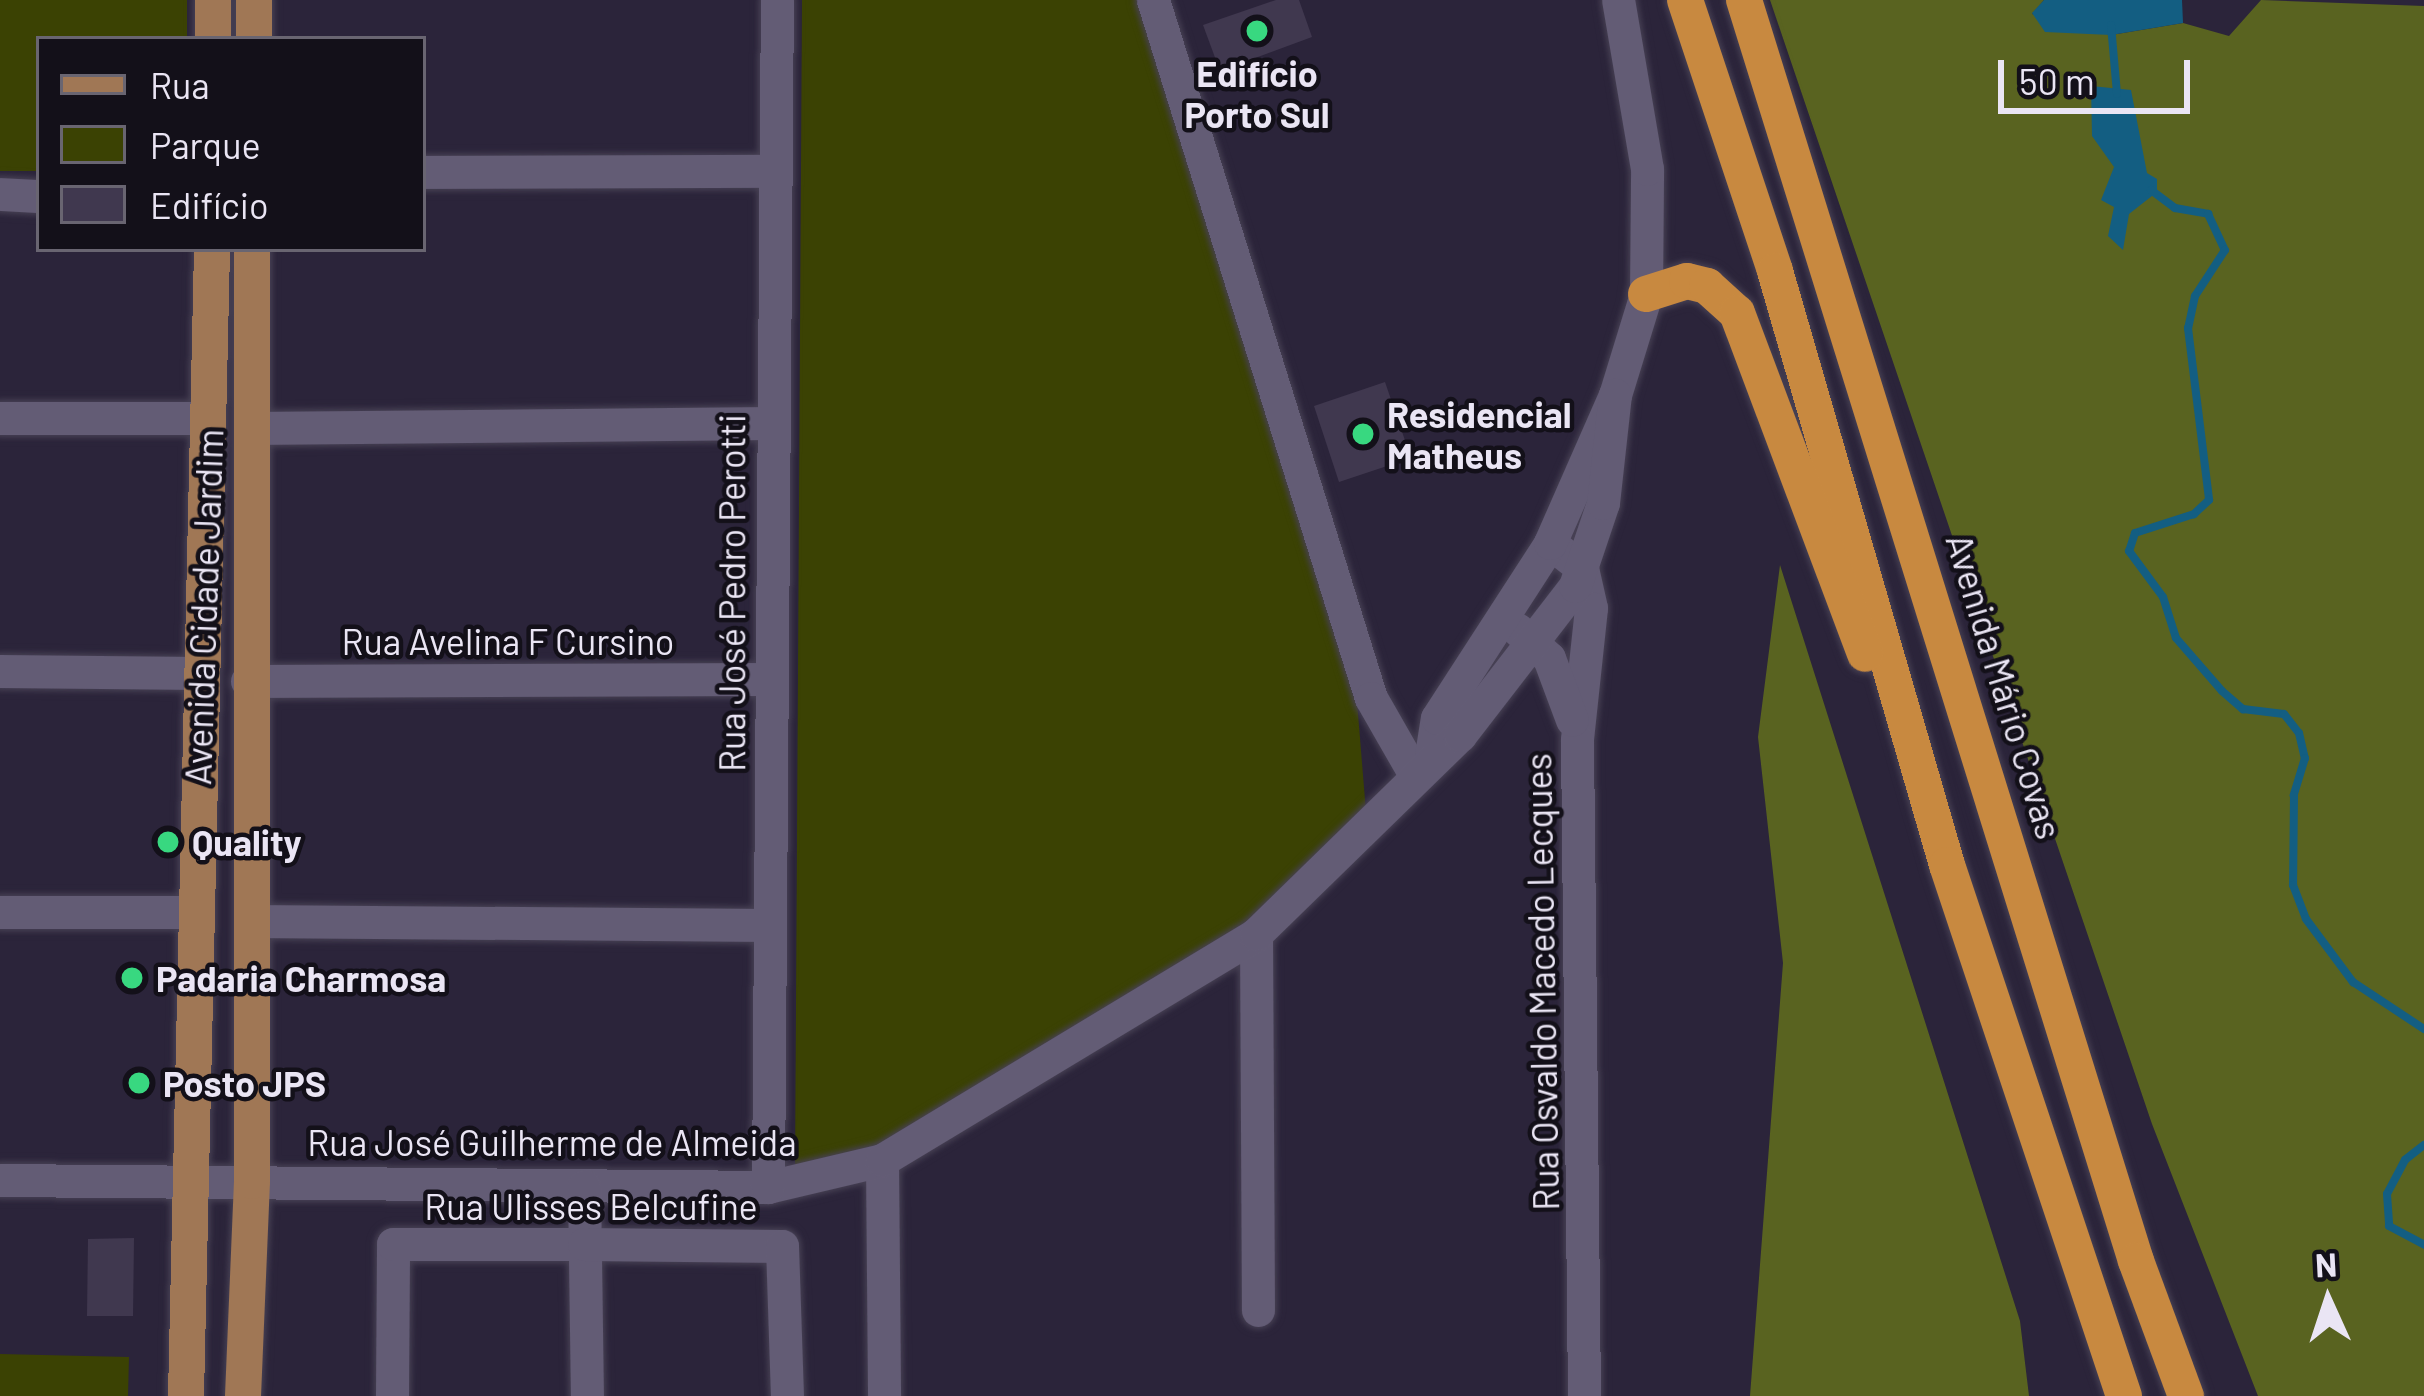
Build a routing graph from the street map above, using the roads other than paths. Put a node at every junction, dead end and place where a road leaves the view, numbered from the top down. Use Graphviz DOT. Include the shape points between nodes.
graph roads {
  1 [pos="213,0"];
  2 [pos="254,0"];
  3 [pos="777,0"];
  4 [pos="1153,0"];
  5 [pos="1618,0"];
  6 [pos="1685,0"];
  7 [pos="1744,0"];
  8 [pos="213,36"];
  9 [pos="254,36"];
  10 [pos="771,171"];
  11 [pos="426,172"];
  12 [pos="0,194"];
  13 [pos="36,196"];
  14 [pos="212,252"];
  15 [pos="252,252"];
  16 [pos="1646,294"];
  17 [pos="1615,395"];
  18 [pos="0,418"];
  19 [pos="208,418"];
  20 [pos="771,423"];
  21 [pos="251,428"];
  22 [pos="1550,543"];
  23 [pos="1582,568"];
  24 [pos="1506,620"];
  25 [pos="1535,643"];
  26 [pos="0,671"];
  27 [pos="199,673"];
  28 [pos="769,680"];
  29 [pos="247,681"];
  30 [pos="1577,740"];
  31 [pos="1422,764"];
  32 [pos="196,777"];
  33 [pos="249,778"];
  34 [pos="1947,865"];
  35 [pos="0,912"];
  36 [pos="196,912"];
  37 [pos="250,921"];
  38 [pos="769,925"];
  39 [pos="1256,934"];
  40 [pos="882,1160"];
  41 [pos="0,1180"];
  42 [pos="192,1181"];
  43 [pos="252,1181"];
  44 [pos="584,1186"];
  45 [pos="768,1187"];
  46 [pos="584,1244"];
  47 [pos="1258,1310"];
  48 [pos="186,1396"];
  49 [pos="243,1396"];
  50 [pos="392,1396"];
  51 [pos="586,1396"];
  52 [pos="787,1396"];
  53 [pos="884,1396"];
  54 [pos="1584,1396"];
  55 [pos="2124,1396"];
  56 [pos="2186,1396"];
  1 -- 8 [label="main road"];
  2 -- 9 [label="main road"];
  3 -- 10 [label="street, Rua José Pedro Perotti"];
  4 -- 31 [label="street" via="1371,698"];
  5 -- 16 [label="street, Rua José Guilherme de Almeida" via="1647,169"];
  6 -- 34 [label="highway" via="1775,271"];
  7 -- 56 [label="highway, Avenida Mário Covas" via="2136,1261"];
  10 -- 11 [label="street"];
  10 -- 20 [label="street, Rua José Pedro Perotti"];
  12 -- 13 [label="street"];
  14 -- 19 [label="main road, Avenida Cidade Jardim"];
  15 -- 21 [label="main road, Avenida Cidade Jardim"];
  16 -- 17 [label="street, Rua José Guilherme de Almeida"];
  16 -- 34 [label="highway" via="1687,280 1707,286 1737,314"];
  17 -- 22 [label="street, Rua José Guilherme de Almeida"];
  17 -- 23 [label="street, Rua José Guilherme de Almeida" via="1603,503"];
  18 -- 19 [label="street"];
  19 -- 27 [label="main road, Avenida Cidade Jardim"];
  20 -- 21 [label="street"];
  20 -- 28 [label="street, Rua José Pedro Perotti"];
  21 -- 29 [label="main road, Avenida Cidade Jardim"];
  22 -- 23 [label="street"];
  22 -- 24 [label="street, Rua José Guilherme de Almeida"];
  23 -- 25 [label="street, Rua José Guilherme de Almeida"];
  23 -- 30 [label="street, Rua Osvaldo Macedo Lecques" via="1591,608"];
  24 -- 25 [label="street"];
  24 -- 31 [label="street, Rua José Guilherme de Almeida" via="1437,718"];
  25 -- 30 [label="street" via="1562,683"];
  25 -- 31 [label="street, Rua José Guilherme de Almeida" via="1460,735"];
  26 -- 27 [label="street"];
  27 -- 32 [label="main road, Avenida Cidade Jardim"];
  28 -- 29 [label="street, Rua Avelina F Cursino"];
  28 -- 38 [label="street, Rua José Pedro Perotti"];
  29 -- 33 [label="main road, Avenida Cidade Jardim"];
  30 -- 54 [label="street, Rua Osvaldo Macedo Lecques"];
  31 -- 39 [label="street, Rua José Guilherme de Almeida"];
  32 -- 33 [label="main road"];
  32 -- 36 [label="main road, Avenida Cidade Jardim"];
  33 -- 37 [label="main road, Avenida Cidade Jardim"];
  34 -- 55 [label="highway"];
  35 -- 36 [label="street"];
  36 -- 42 [label="main road, Avenida Cidade Jardim"];
  37 -- 38 [label="street"];
  37 -- 43 [label="main road, Avenida Cidade Jardim"];
  38 -- 45 [label="street, Rua José Pedro Perotti"];
  39 -- 40 [label="street, Rua José Guilherme de Almeida"];
  39 -- 47 [label="street"];
  40 -- 45 [label="street, Rua José Guilherme de Almeida"];
  40 -- 53 [label="street"];
  41 -- 42 [label="street, Rua José Guilherme de Almeida"];
  42 -- 43 [label="street, Rua José Guilherme de Almeida"];
  42 -- 48 [label="main road, Avenida Cidade Jardim"];
  43 -- 44 [label="street, Rua José Guilherme de Almeida"];
  43 -- 49 [label="main road, Avenida Cidade Jardim"];
  44 -- 45 [label="street, Rua José Guilherme de Almeida"];
  44 -- 46 [label="street"];
  46 -- 50 [label="street, Rua Ulisses Belcufine" via="393,1244"];
  46 -- 51 [label="street"];
  46 -- 52 [label="street, Rua Ulisses Belcufine" via="782,1246"];
}
